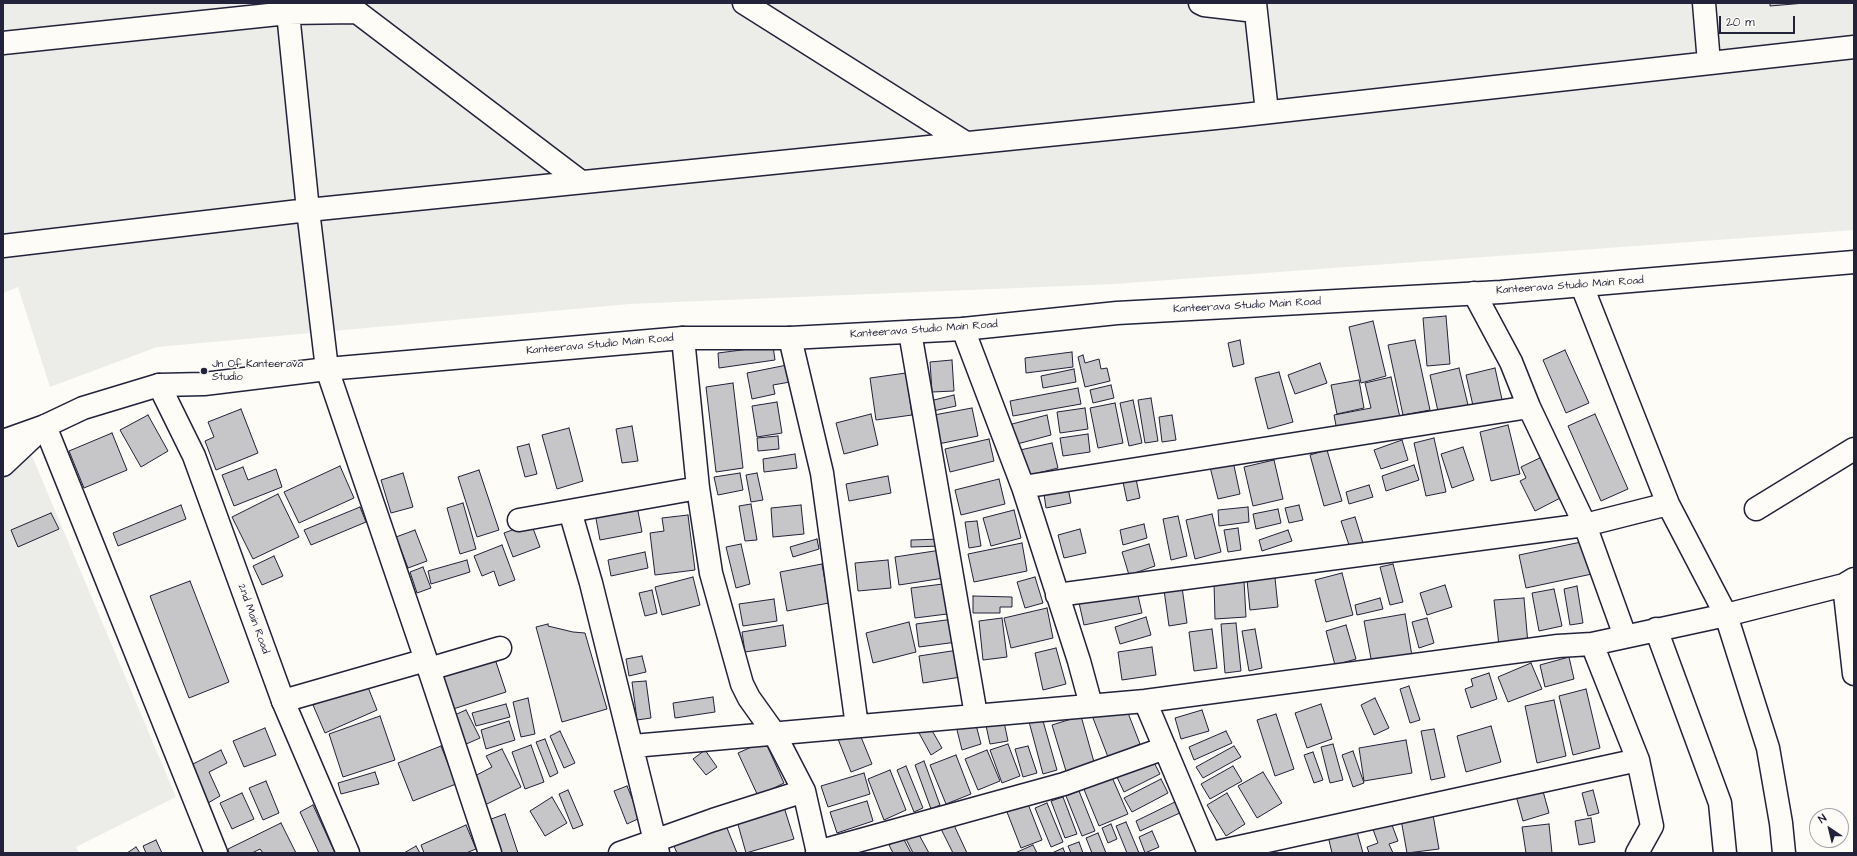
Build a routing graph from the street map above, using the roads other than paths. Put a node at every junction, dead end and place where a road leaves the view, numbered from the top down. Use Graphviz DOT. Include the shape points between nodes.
graph roads {
  1 [pos="744,3"];
  2 [pos="1200,3"];
  3 [pos="1704,3"];
  4 [pos="1255,7"];
  5 [pos="288,8"];
  6 [pos="3,43"];
  7 [pos="1854,47"];
  8 [pos="1709,63"];
  9 [pos="1267,112"];
  10 [pos="966,143"];
  11 [pos="581,182"];
  12 [pos="308,210"];
  13 [pos="3,246"];
  14 [pos="1854,262"];
  15 [pos="1582,286"];
  16 [pos="1474,294"];
  17 [pos="963,329"];
  18 [pos="910,332"];
  19 [pos="683,338"];
  20 [pos="790,338"];
  21 [pos="327,370"];
  22 [pos="159,385"];
  23 [pos="1520,409"];
  24 [pos="45,426"];
  25 [pos="3,441"];
  26 [pos="1854,449"];
  27 [pos="3,465"];
  28 [pos="1023,487"];
  29 [pos="698,488"];
  30 [pos="1668,504"];
  31 [pos="1756,509"];
  32 [pos="570,510"];
  33 [pos="519,520"];
  34 [pos="1584,525"];
  35 [pos="1849,582"];
  36 [pos="1057,595"];
  37 [pos="1726,614"];
  38 [pos="1656,629"];
  39 [pos="1625,636"];
  40 [pos="1592,644"];
  41 [pos="500,648"];
  42 [pos="428,665"];
  43 [pos="1854,674"];
  44 [pos="1145,700"];
  45 [pos="283,701"];
  46 [pos="1092,705"];
  47 [pos="976,715"];
  48 [pos="857,726"];
  49 [pos="774,733"];
  50 [pos="632,746"];
  51 [pos="1165,748"];
  52 [pos="1638,760"];
  53 [pos="804,791"];
  54 [pos="657,847"];
  55 [pos="818,852"];
  56 [pos="216,853"];
  57 [pos="348,853"];
  58 [pos="490,853"];
  59 [pos="620,853"];
  60 [pos="1209,853"];
  61 [pos="1212,853"];
  62 [pos="1637,853"];
  63 [pos="1725,853"];
  64 [pos="1784,853"];
  1 -- 10 [label="street"];
  2 -- 4 [label="street"];
  3 -- 8 [label="street"];
  4 -- 9 [label="street"];
  5 -- 6 [label="street"];
  5 -- 11 [label="street" via="358,12"];
  5 -- 12 [label="street"];
  7 -- 8 [label="street"];
  8 -- 9 [label="street"];
  9 -- 10 [label="street"];
  10 -- 11 [label="street"];
  11 -- 12 [label="street"];
  12 -- 13 [label="street"];
  12 -- 21 [label="street"];
  14 -- 15 [label="street, Kanteerava Studio Main Road"];
  15 -- 16 [label="street, Kanteerava Studio Main Road"];
  15 -- 30 [label="street"];
  16 -- 17 [label="street, Kanteerava Studio Main Road" via="1117,313"];
  16 -- 23 [label="street" via="1511,362"];
  17 -- 18 [label="street, Kanteerava Studio Main Road"];
  17 -- 28 [label="street"];
  18 -- 20 [label="street, Kanteerava Studio Main Road"];
  18 -- 47 [label="street"];
  19 -- 20 [label="street, Kanteerava Studio Main Road"];
  19 -- 21 [label="street, Kanteerava Studio Main Road"];
  19 -- 29 [label="street"];
  20 -- 48 [label="street" via="822,473"];
  21 -- 22 [label="street, Kanteerava Studio Main Road" via="204,384"];
  21 -- 42 [label="street"];
  22 -- 24 [label="street, Kanteerava Studio Main Road" via="83,408"];
  22 -- 45 [label="street, 2nd Main Road" via="194,456"];
  23 -- 28 [label="street"];
  23 -- 34 [label="street"];
  24 -- 25 [label="street, Kanteerava Studio Main Road"];
  24 -- 27 [label="street"];
  24 -- 56 [label="street"];
  26 -- 31 [label="street"];
  28 -- 36 [label="street"];
  29 -- 32 [label="street"];
  29 -- 49 [label="street" via="711,573 742,684"];
  30 -- 34 [label="street"];
  30 -- 37 [label="street"];
  32 -- 33 [label="street"];
  32 -- 50 [label="street"];
  34 -- 36 [label="street"];
  34 -- 39 [label="street"];
  35 -- 37 [label="street"];
  35 -- 43 [label="street"];
  36 -- 46 [label="street"];
  37 -- 38 [label="street"];
  37 -- 64 [label="street" via="1768,748"];
  38 -- 39 [label="street"];
  38 -- 63 [label="street" via="1720,803"];
  39 -- 40 [label="street"];
  40 -- 44 [label="street" via="1542,648"];
  40 -- 52 [label="street"];
  41 -- 42 [label="street"];
  42 -- 45 [label="street"];
  42 -- 58 [label="street"];
  44 -- 46 [label="street"];
  44 -- 51 [label="street"];
  45 -- 57 [label="street, 2nd Main Road"];
  46 -- 47 [label="street"];
  47 -- 48 [label="street"];
  48 -- 49 [label="street"];
  49 -- 50 [label="street"];
  49 -- 53 [label="street"];
  50 -- 54 [label="street"];
  51 -- 55 [label="street" via="1064,784"];
  51 -- 60 [label="street"];
  52 -- 61 [label="street"];
  52 -- 62 [label="street" via="1652,826"];
  53 -- 54 [label="street" via="713,820"];
  53 -- 55 [label="street"];
  54 -- 59 [label="street"];
}
